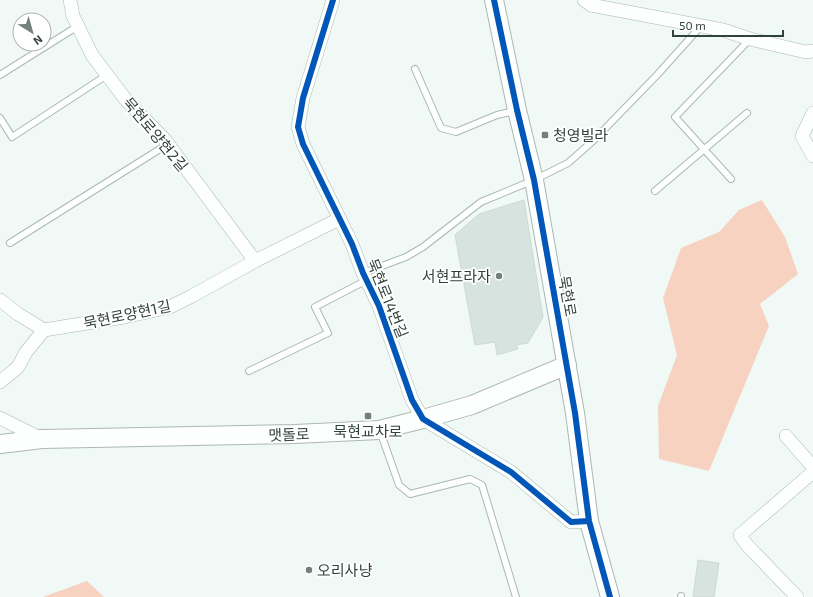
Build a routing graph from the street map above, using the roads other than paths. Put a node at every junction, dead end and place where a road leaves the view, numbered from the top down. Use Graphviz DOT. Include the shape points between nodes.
graph roads {
  1 [pos="70,0"];
  2 [pos="333,0"];
  3 [pos="494,0"];
  4 [pos="584,0"];
  5 [pos="78,26"];
  6 [pos="701,26"];
  7 [pos="750,39"];
  8 [pos="813,51"];
  9 [pos="415,70"];
  10 [pos="0,75"];
  11 [pos="107,75"];
  12 [pos="517,110"];
  13 [pos="747,113"];
  14 [pos="813,113"];
  15 [pos="0,118"];
  16 [pos="168,144"];
  17 [pos="704,150"];
  18 [pos="813,156"];
  19 [pos="731,179"];
  20 [pos="534,180"];
  21 [pos="655,191"];
  22 [pos="339,219"];
  23 [pos="10,243"];
  24 [pos="255,260"];
  25 [pos="365,277"];
  26 [pos="0,300"];
  27 [pos="44,330"];
  28 [pos="567,365"];
  29 [pos="249,371"];
  30 [pos="0,382"];
  31 [pos="0,418"];
  32 [pos="423,419"];
  33 [pos="379,430"];
  34 [pos="786,436"];
  35 [pos="42,439"];
  36 [pos="0,444"];
  37 [pos="813,468"];
  38 [pos="813,472"];
  39 [pos="589,521"];
  40 [pos="516,597"];
  41 [pos="610,597"];
  42 [pos="797,597"];
  1 -- 5 [label="street, 묵현로양현2길"];
  2 -- 22 [label="street, 묵현로14번길" via="303,98 298,127 303,144"];
  3 -- 12 [label="street, 묵현로"];
  4 -- 6 [label="street" via="591,5"];
  5 -- 10 [label="lane"];
  5 -- 11 [label="street, 묵현로양현2길" via="92,55"];
  6 -- 7 [label="street"];
  6 -- 20 [label="lane" via="594,140 568,163"];
  7 -- 8 [label="street" via="806,52"];
  7 -- 17 [label="lane" via="674,117"];
  9 -- 12 [label="lane" via="441,128 456,132 497,115"];
  11 -- 15 [label="lane" via="12,137"];
  11 -- 16 [label="street, 묵현로양현2길" via="126,100"];
  12 -- 20 [label="street, 묵현로"];
  13 -- 17 [label="lane"];
  14 -- 18 [label="street" via="802,136"];
  16 -- 23 [label="lane"];
  16 -- 24 [label="street, 묵현로양현2길"];
  17 -- 19 [label="lane"];
  17 -- 21 [label="lane"];
  20 -- 25 [label="lane" via="481,202 423,247"];
  20 -- 28 [label="street, 묵현로"];
  22 -- 24 [label="street, 묵현로양현1길"];
  22 -- 25 [label="street, 묵현로14번길"];
  24 -- 27 [label="street, 묵현로양현1길" via="170,307"];
  25 -- 29 [label="lane" via="315,307 328,333"];
  25 -- 32 [label="street, 묵현로14번길" via="380,306 412,400"];
  26 -- 27 [label="street"];
  27 -- 30 [label="street" via="26,352 18,367"];
  28 -- 32 [label="street, 맷돌로" via="472,405"];
  28 -- 39 [label="street, 묵현로"];
  31 -- 35 [label="street"];
  32 -- 33 [label="street, 맷돌로"];
  32 -- 39 [label="street, 묵현로14번길" via="512,472 571,522"];
  33 -- 35 [label="street, 맷돌로"];
  33 -- 40 [label="lane" via="399,485 410,494 470,479 482,485"];
  34 -- 37 [label="street"];
  35 -- 36 [label="street, 맷돌로"];
  38 -- 42 [label="street" via="740,535"];
  39 -- 41 [label="street, 묵현로"];
}
